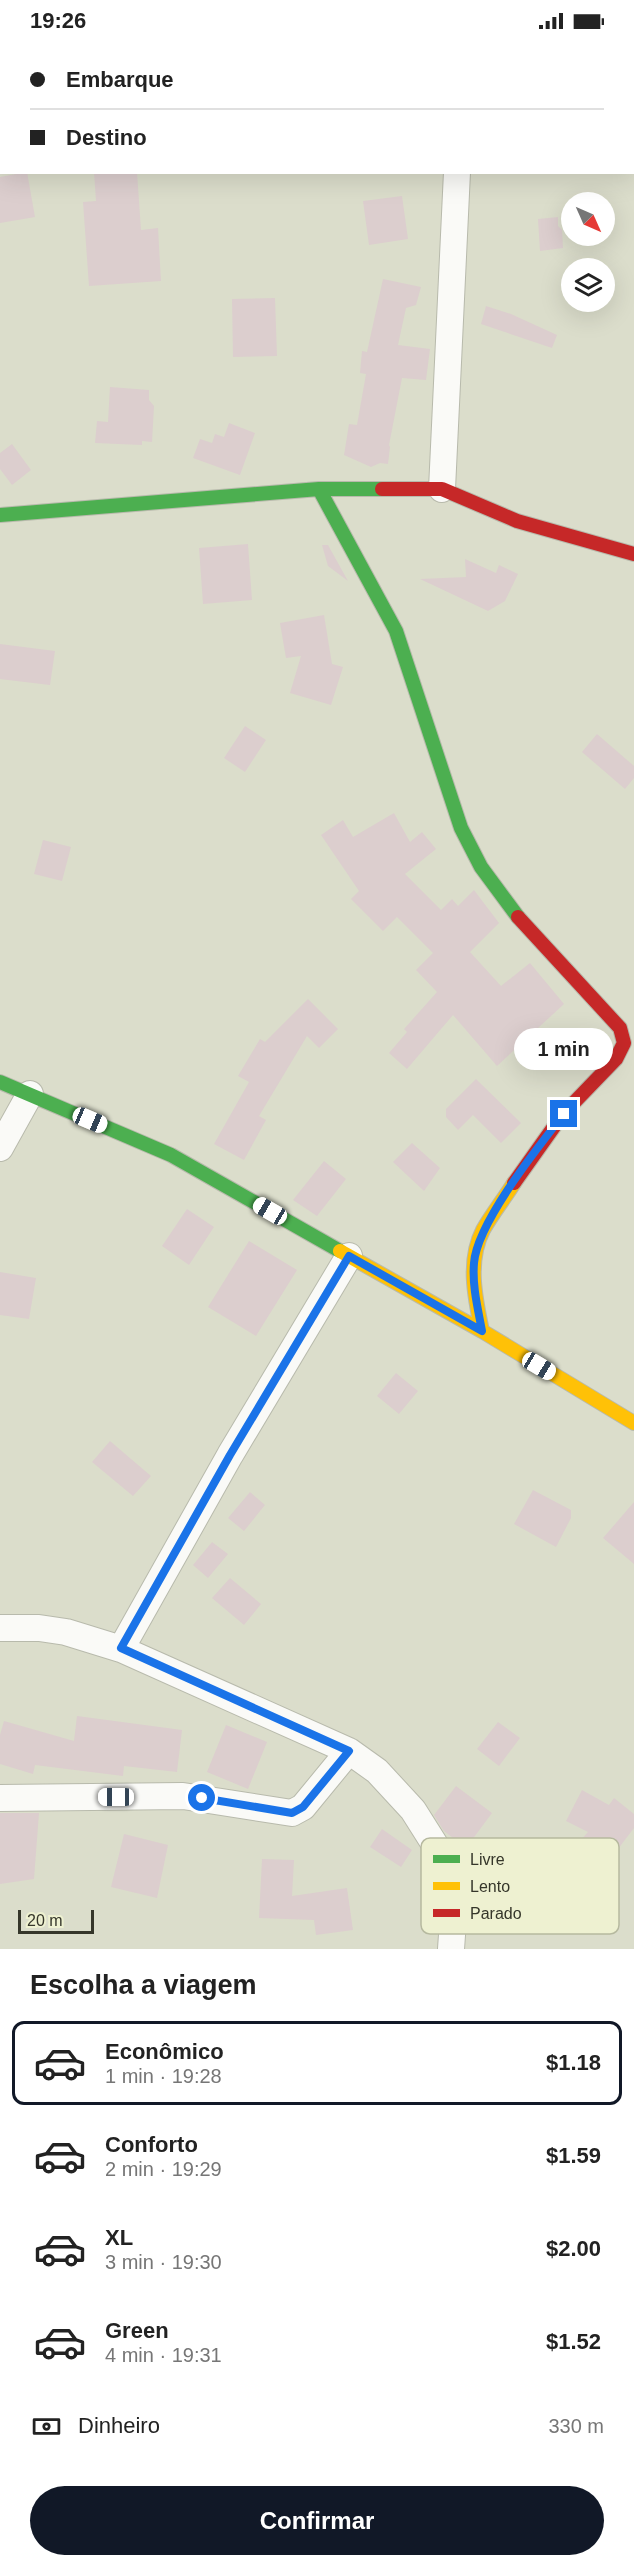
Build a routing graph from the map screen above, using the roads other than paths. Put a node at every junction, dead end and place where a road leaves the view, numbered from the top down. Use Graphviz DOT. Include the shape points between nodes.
graph roads {
  1 [pos="457,174"];
  2 [pos="319,489"];
  3 [pos="442,489"];
  4 [pos="0,514"];
  5 [pos="634,554"];
  6 [pos="0,1082"];
  7 [pos="30,1094"];
  8 [pos="0,1148"];
  9 [pos="349,1256"];
  10 [pos="482,1331"];
  11 [pos="634,1424"];
  12 [pos="0,1628"];
  13 [pos="121,1648"];
  14 [pos="349,1751"];
  15 [pos="0,1798"];
  16 [pos="431,1838"];
  17 [pos="452,1934"];
  18 [pos="451,1949"];
  1 -- 3 [label="street"];
  2 -- 3 [label="street"];
  2 -- 4 [label="street"];
  2 -- 10 [label="street" via="396,631 461,828 482,867 509,907 620,1028 624,1043 616,1059 564,1114 529,1159 482,1232 474,1261 474,1290"];
  3 -- 5 [label="street" via="517,521"];
  6 -- 7 [label="street"];
  7 -- 8 [label="street"];
  7 -- 9 [label="street" via="171,1155"];
  9 -- 10 [label="street"];
  9 -- 13 [label="street"];
  10 -- 11 [label="street"];
  12 -- 13 [label="street" via="66,1632"];
  13 -- 14 [label="street"];
  14 -- 15 [label="street" via="303,1807 292,1813 183,1796"];
  14 -- 16 [label="street" via="377,1771 413,1810"];
  17 -- 18 [label="street"];
}
